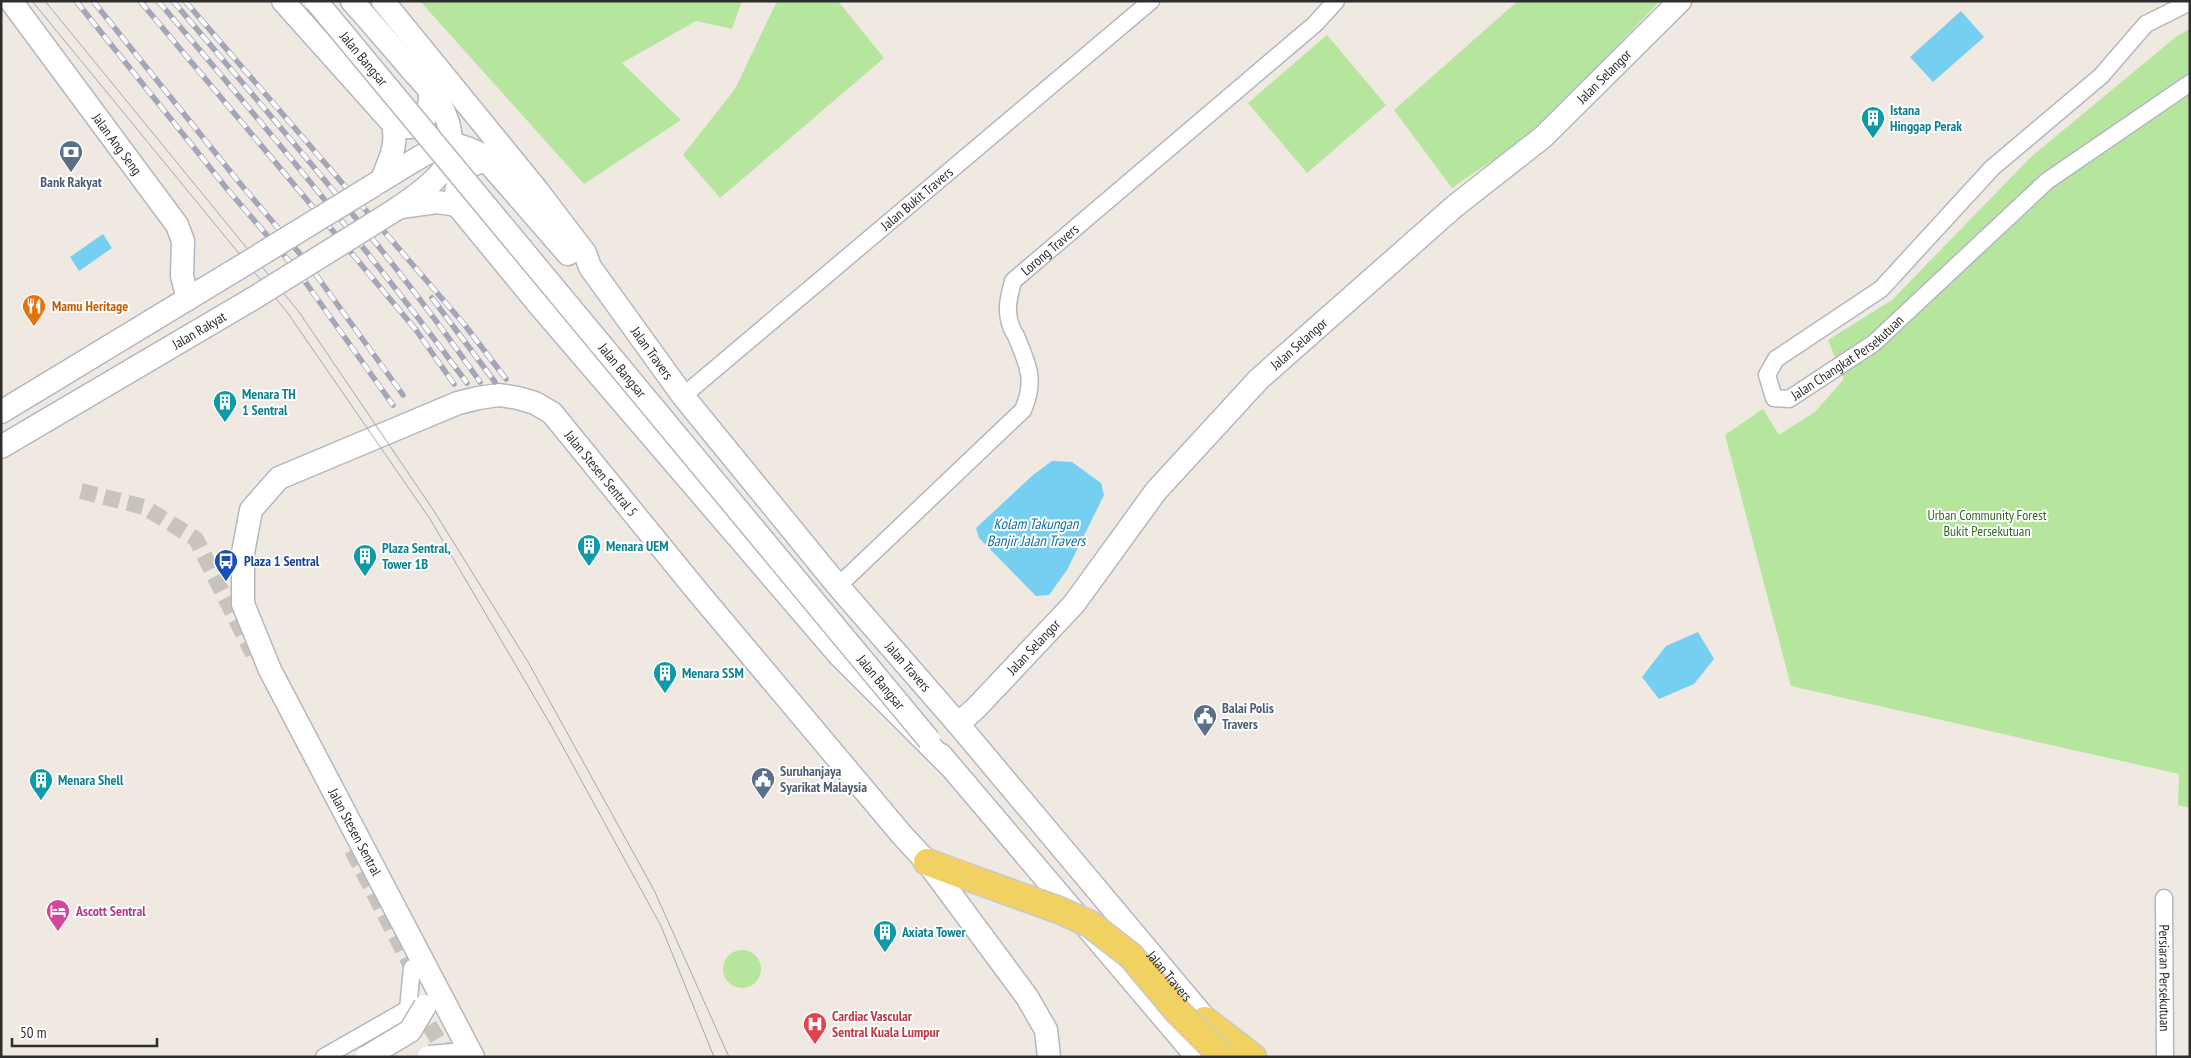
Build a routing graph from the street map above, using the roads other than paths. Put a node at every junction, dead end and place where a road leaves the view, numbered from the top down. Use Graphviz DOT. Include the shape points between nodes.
graph roads {
  1 [pos="11,1"];
  2 [pos="283,1"];
  3 [pos="316,1"];
  4 [pos="352,1"];
  5 [pos="383,1"];
  6 [pos="1151,1"];
  7 [pos="1336,1"];
  8 [pos="1680,1"];
  9 [pos="2190,2"];
  10 [pos="2190,83"];
  11 [pos="430,90"];
  12 [pos="393,124"];
  13 [pos="451,144"];
  14 [pos="489,162"];
  15 [pos="378,183"];
  16 [pos="457,205"];
  17 [pos="397,209"];
  18 [pos="590,267"];
  19 [pos="188,299"];
  20 [pos="683,396"];
  21 [pos="1,412"];
  22 [pos="1,447"];
  23 [pos="838,586"];
  24 [pos="243,604"];
  25 [pos="958,724"];
  26 [pos="950,766"];
  27 [pos="927,862"];
  28 [pos="2164,898"];
  29 [pos="420,968"];
  30 [pos="1205,1020"];
  31 [pos="461,1056"];
  32 [pos="324,1057"];
  33 [pos="367,1057"];
  34 [pos="429,1057"];
  35 [pos="1049,1057"];
  36 [pos="1197,1057"];
  37 [pos="1224,1057"];
  38 [pos="1238,1057"];
  39 [pos="1254,1057"];
  40 [pos="2165,1057"];
  1 -- 19 [label="main road, Jalan Ang Seng" via="177,225 184,241 182,276"];
  2 -- 12 [label="main road"];
  3 -- 26 [label="main road, Jalan Bangsar, bridge"];
  4 -- 11 [label="main road"];
  5 -- 18 [label="main road" via="537,190 586,253"];
  6 -- 20 [label="street, Jalan Bukit Travers"];
  7 -- 23 [label="street, Lorong Travers" via="1315,24 1013,281 1008,300 1009,320 1028,365 1031,382 1023,410"];
  8 -- 25 [label="main road, Jalan Selangor" via="1543,137 1455,206 1259,379 1156,491 1074,604"];
  9 -- 10 [label="street, Jalan Changkat Persekutuan" via="2146,24 2101,76 1992,168 1880,289 1776,359 1767,375 1774,398 1789,399 1874,343 2047,181"];
  11 -- 12 [label="main road" via="430,107 415,128"];
  11 -- 13 [label="main road" via="446,117"];
  12 -- 15 [label="main road" via="394,149"];
  13 -- 14 [label="main road" via="481,154"];
  13 -- 15 [label="main road" via="432,150"];
  13 -- 17 [label="main road, Jalan Rakyat" via="445,167 437,177"];
  14 -- 16 [label="main road" via="475,163 463,173 455,197"];
  14 -- 18 [label="main road" via="575,262"];
  15 -- 19 [label="main road, bridge"];
  16 -- 17 [label="main road" via="436,202"];
  16 -- 26 [label="main road" via="840,656"];
  17 -- 22 [label="main road, Jalan Rakyat, bridge" via="254,298"];
  18 -- 20 [label="main road, Jalan Travers"];
  19 -- 21 [label="main road"];
  20 -- 23 [label="main road, Jalan Travers"];
  23 -- 25 [label="main road, Jalan Travers"];
  24 -- 27 [label="main road, Jalan Stesen Sentral 5" via="243,553 251,510 279,478 458,403 499,395 535,403 552,413"];
  24 -- 29 [label="main road, Jalan Stesen Sentral" via="270,670"];
  25 -- 30 [label="main road, Jalan Travers"];
  26 -- 36 [label="main road"];
  27 -- 35 [label="main road, Jalan Stesen Sentral 5" via="1027,997 1046,1030"];
  27 -- 37 [label="main road, bridge" via="1090,924 1131,956 1177,1011"];
  28 -- 40 [label="street, Persiaran Persekutuan"];
  29 -- 31 [label="main road, Jalan Stesen Sentral"];
  29 -- 32 [label="street" via="408,1009"];
  29 -- 33 [label="main road, bridge" via="425,1006 410,1031"];
  30 -- 38 [label="main road, Jalan Travers"];
  30 -- 39 [label="main road"];
  31 -- 34 [label="main road, bridge"];
}
